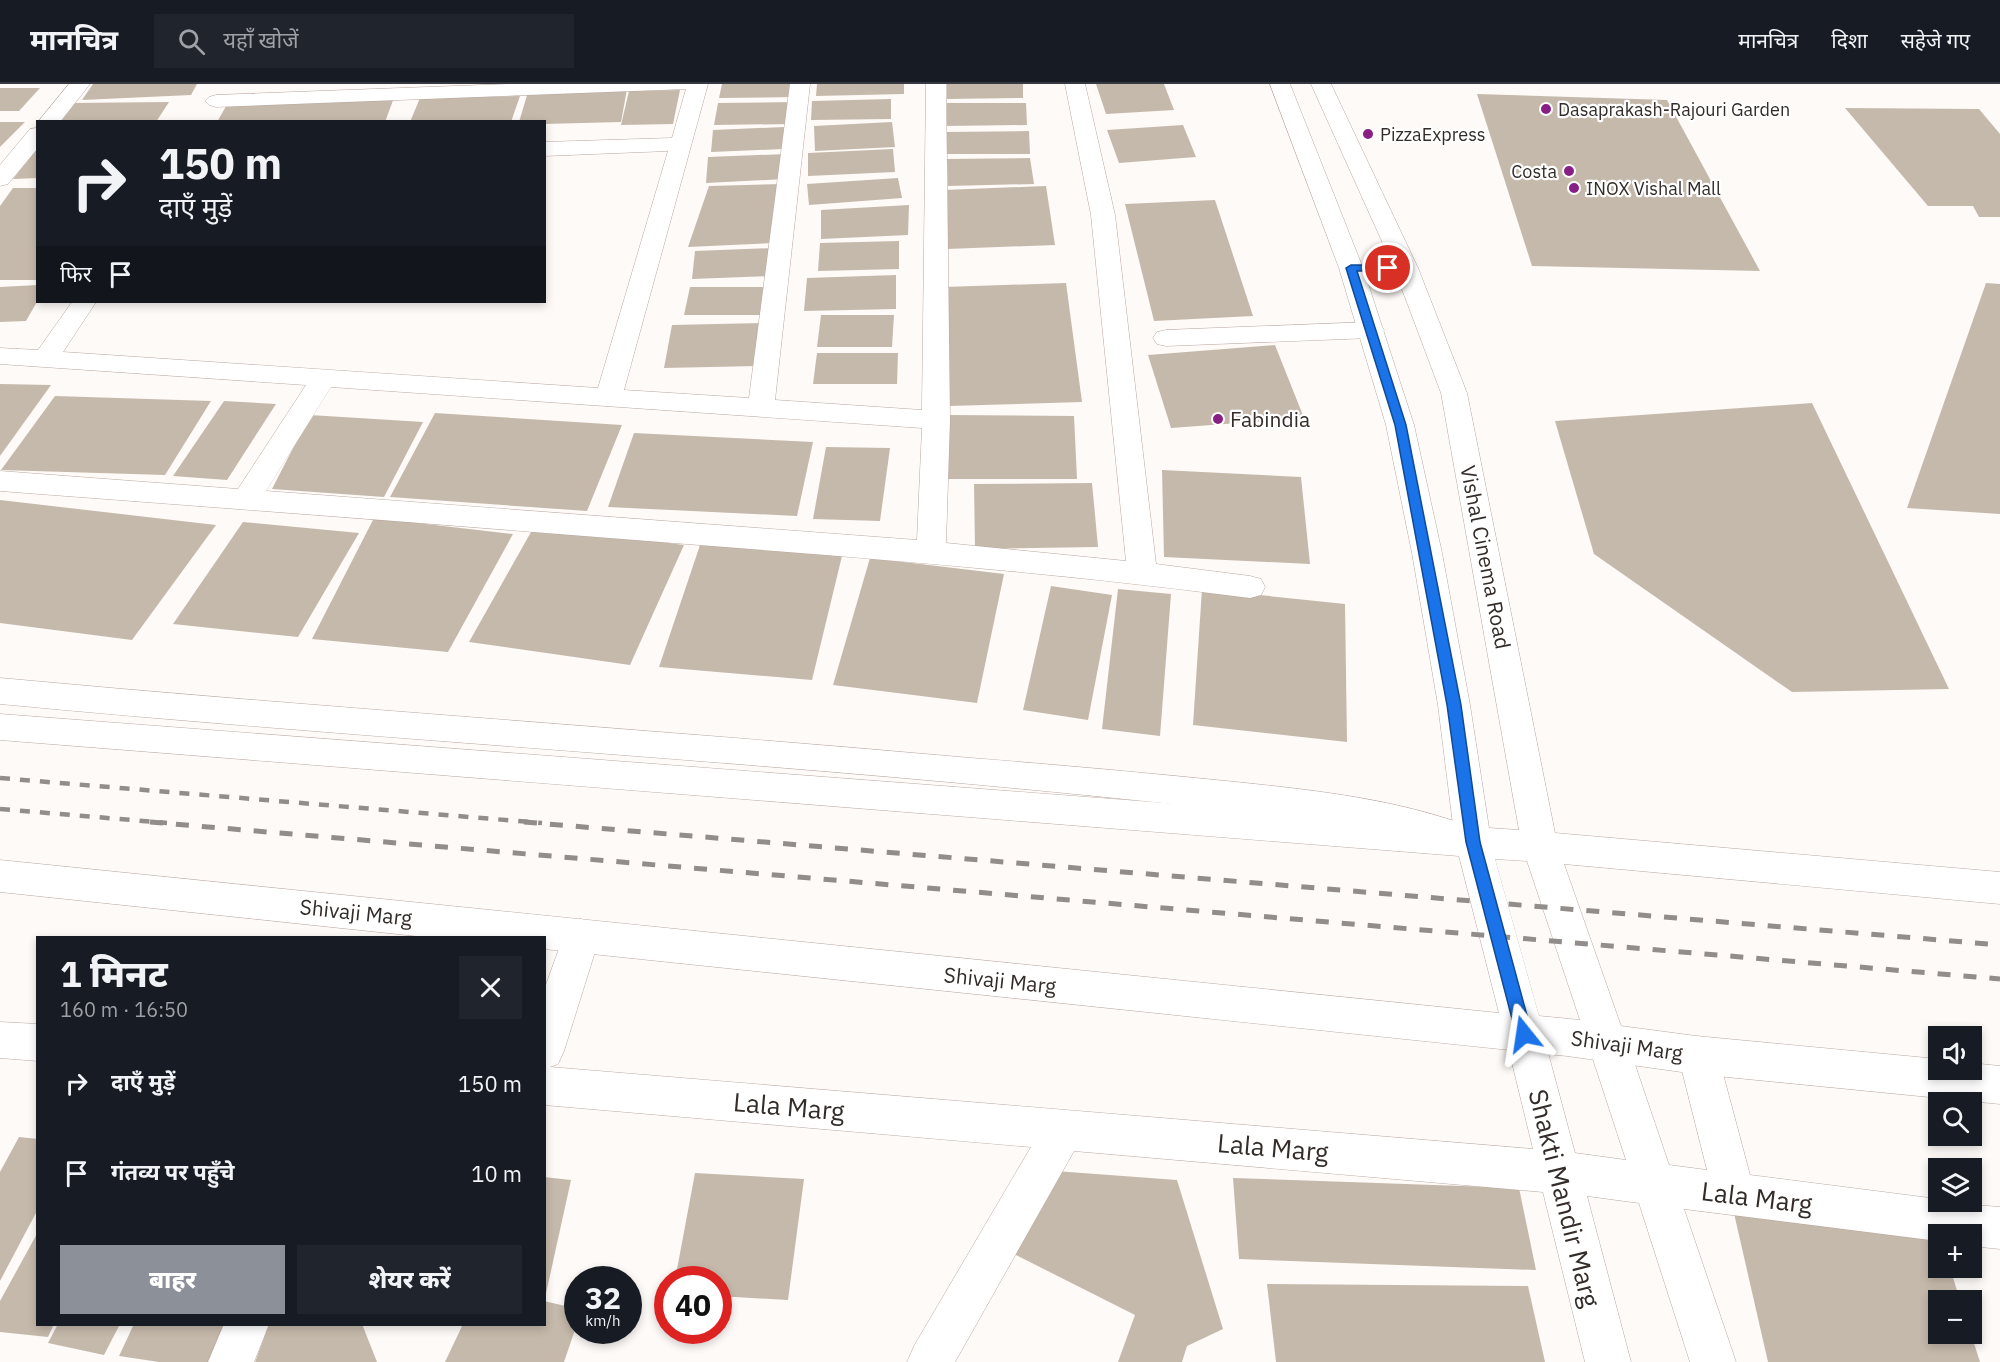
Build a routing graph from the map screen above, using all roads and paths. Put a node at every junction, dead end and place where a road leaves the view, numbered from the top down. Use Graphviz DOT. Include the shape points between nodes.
graph roads {
  1 [pos="80,84"];
  2 [pos="681,84"];
  3 [pos="698,84"];
  4 [pos="800,84"];
  5 [pos="936,84"];
  6 [pos="1075,84"];
  7 [pos="1280,84"];
  8 [pos="1321,84"];
  9 [pos="221,92"];
  10 [pos="50,120"];
  11 [pos="205,120"];
  12 [pos="36,136"];
  13 [pos="680,144"];
  14 [pos="546,149"];
  15 [pos="0,179"];
  16 [pos="1379,268"];
  17 [pos="83,303"];
  18 [pos="1371,330"];
  19 [pos="1166,338"];
  20 [pos="0,356"];
  21 [pos="45,359"];
  22 [pos="324,378"];
  23 [pos="608,398"];
  24 [pos="761,408"];
  25 [pos="936,420"];
  26 [pos="0,481"];
  27 [pos="246,499"];
  28 [pos="931,552"];
  29 [pos="1142,573"];
  30 [pos="1250,587"];
  31 [pos="0,691"];
  32 [pos="0,727"];
  33 [pos="1473,842"];
  34 [pos="1540,847"];
  35 [pos="0,876"];
  36 [pos="2000,888"];
  37 [pos="580,936"];
  38 [pos="1524,1034"];
  39 [pos="0,1040"];
  40 [pos="36,1043"];
  41 [pos="1608,1044"];
  42 [pos="546,1045"];
  43 [pos="1698,1055"];
  44 [pos="2000,1084"];
  45 [pos="546,1086"];
  46 [pos="1064,1130"];
  47 [pos="1558,1172"];
  48 [pos="1654,1184"];
  49 [pos="1734,1195"];
  50 [pos="2000,1228"];
  51 [pos="246,1326"];
  52 [pos="231,1362"];
  53 [pos="930,1362"];
  54 [pos="1608,1362"];
  55 [pos="1713,1362"];
  1 -- 10 [label="street"];
  2 -- 9 [label="street"];
  3 -- 13 [label="street"];
  4 -- 24 [label="street"];
  5 -- 25 [label="street"];
  6 -- 29 [label="street" via="1103,215"];
  7 -- 16 [label="street, Vishal Cinema Road"];
  8 -- 16 [label="street, Vishal Cinema Road"];
  9 -- 11 [label="street"];
  12 -- 15 [label="street"];
  13 -- 14 [label="street"];
  13 -- 23 [label="street"];
  16 -- 18 [label="street, Vishal Cinema Road"];
  16 -- 34 [label="street, Vishal Cinema Road" via="1454,393"];
  17 -- 21 [label="street"];
  18 -- 19 [label="street"];
  18 -- 33 [label="street, Vishal Cinema Road" via="1400,425 1427,554"];
  20 -- 21 [label="street"];
  21 -- 22 [label="street"];
  22 -- 23 [label="street"];
  22 -- 27 [label="street"];
  23 -- 24 [label="street"];
  24 -- 25 [label="street"];
  25 -- 28 [label="street"];
  26 -- 27 [label="street"];
  27 -- 28 [label="street"];
  28 -- 29 [label="street"];
  29 -- 30 [label="street"];
  31 -- 33 [label="street" via="1178,790 1385,816"];
  32 -- 33 [label="street"];
  33 -- 34 [label="street"];
  33 -- 38 [label="street, Vishal Cinema Road"];
  34 -- 36 [label="street"];
  34 -- 41 [label="street, Vishal Cinema Road"];
  35 -- 37 [label="street, Shivaji Marg"];
  37 -- 38 [label="street, Shivaji Marg"];
  37 -- 42 [label="street"];
  38 -- 41 [label="street, Shivaji Marg" via="1558,1035"];
  38 -- 47 [label="street, Shakti Mandir Marg"];
  39 -- 40 [label="street"];
  41 -- 43 [label="street, Shivaji Marg"];
  41 -- 48 [label="street, Vishal Cinema Road"];
  43 -- 44 [label="street, Shivaji Marg"];
  43 -- 49 [label="street"];
  45 -- 46 [label="street, Lala Marg"];
  46 -- 47 [label="street, Lala Marg"];
  46 -- 53 [label="street"];
  47 -- 48 [label="street, Lala Marg"];
  47 -- 54 [label="street, Shakti Mandir Marg"];
  48 -- 49 [label="street, Lala Marg"];
  48 -- 55 [label="street, Vishal Cinema Road"];
  49 -- 50 [label="street, Lala Marg"];
  51 -- 52 [label="street"];
}
